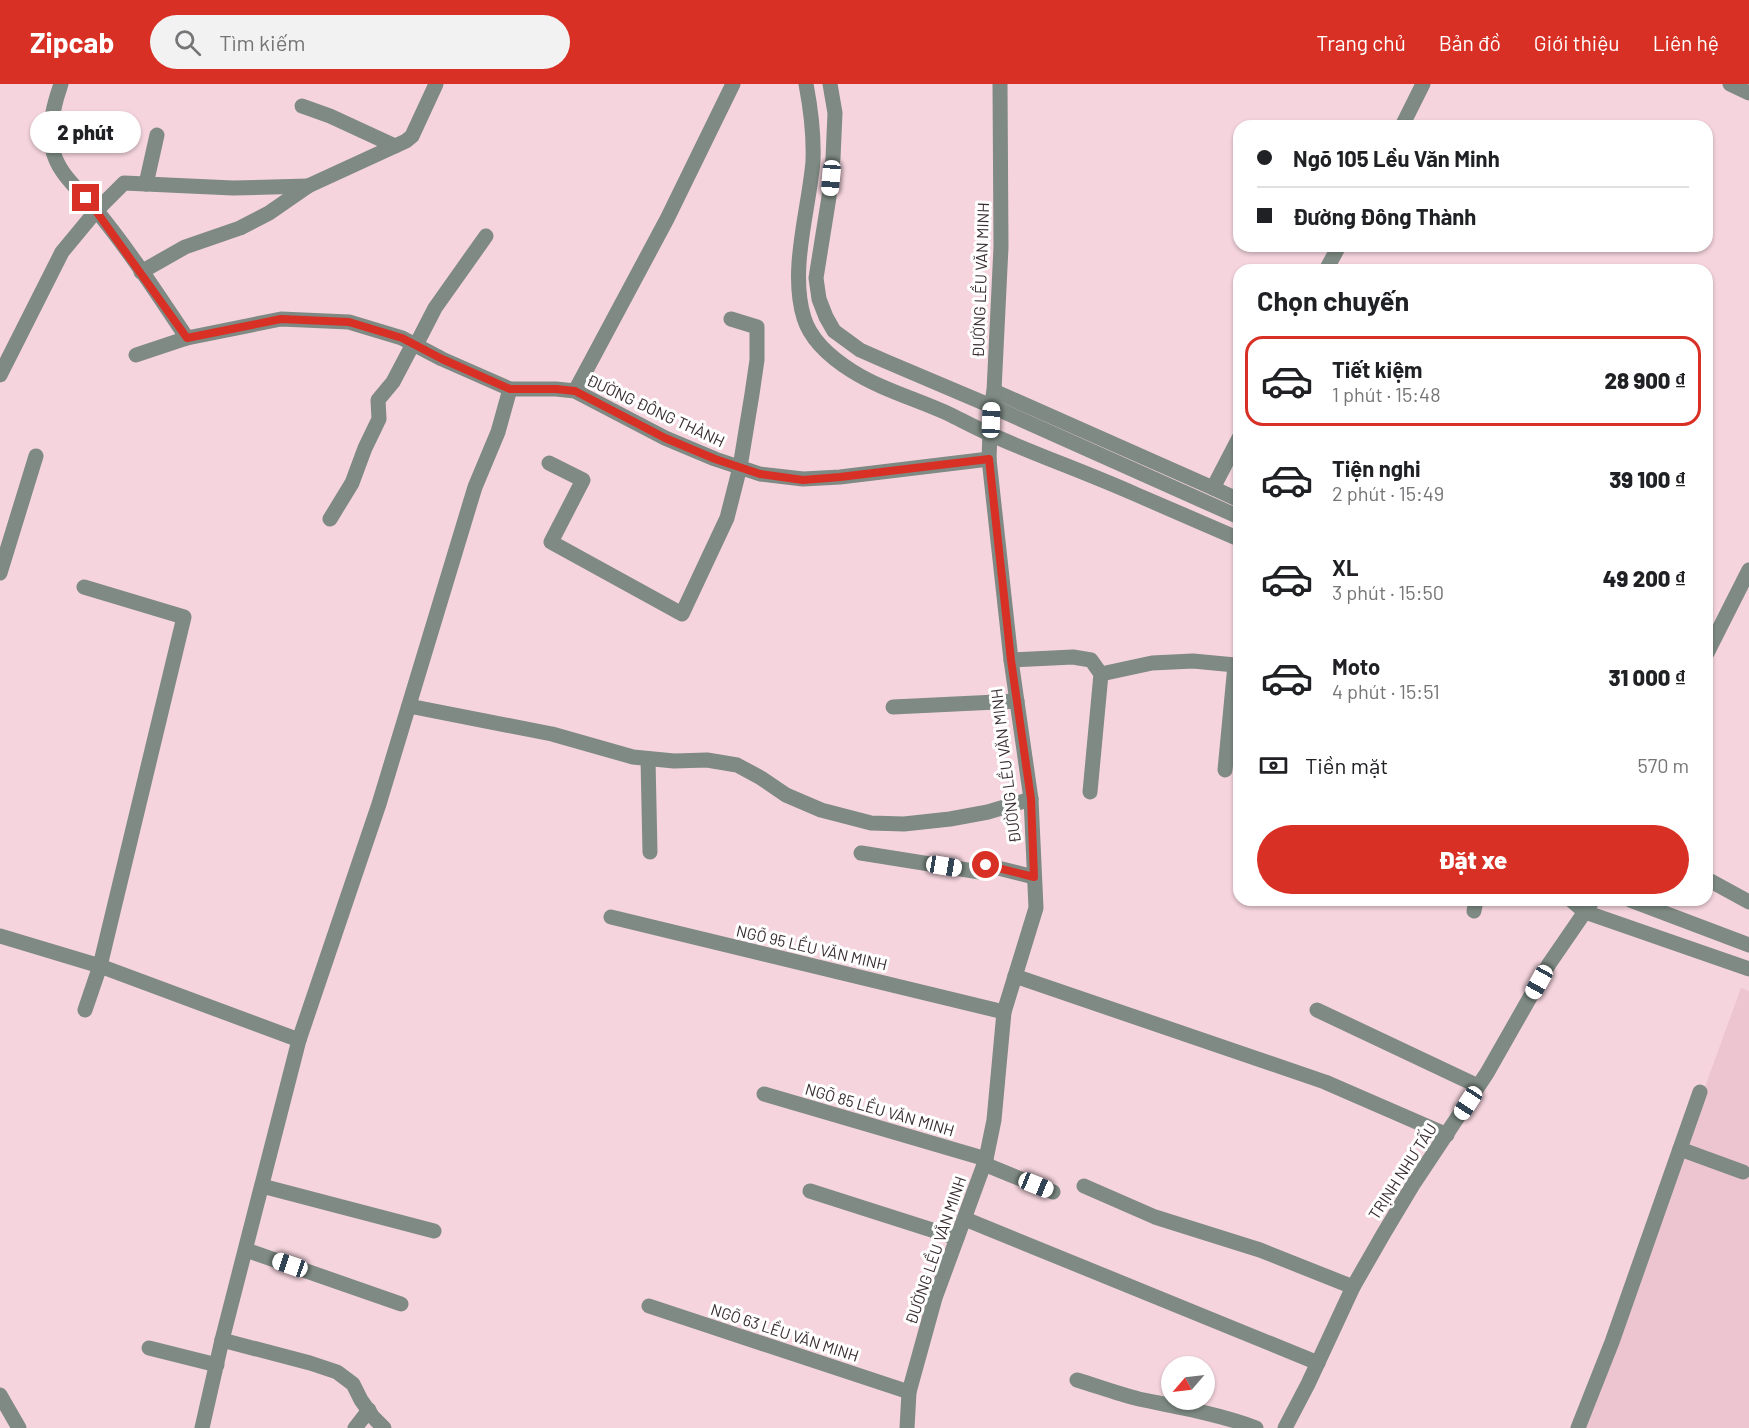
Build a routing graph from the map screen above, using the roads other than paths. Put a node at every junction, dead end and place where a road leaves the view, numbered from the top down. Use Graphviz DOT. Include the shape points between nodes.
graph roads {
  1 [pos="61,84"];
  2 [pos="436,84"];
  3 [pos="733,84"];
  4 [pos="806,84"];
  5 [pos="830,84"];
  6 [pos="1000,84"];
  7 [pos="1424,84"];
  8 [pos="1730,84"];
  9 [pos="1749,93"];
  10 [pos="302,106"];
  11 [pos="1405,120"];
  12 [pos="157,135"];
  13 [pos="395,146"];
  14 [pos="146,184"];
  15 [pos="308,186"];
  16 [pos="96,211"];
  17 [pos="804,221"];
  18 [pos="825,223"];
  19 [pos="486,236"];
  20 [pos="141,272"];
  21 [pos="731,319"];
  22 [pos="187,338"];
  23 [pos="415,344"];
  24 [pos="136,355"];
  25 [pos="0,375"];
  26 [pos="510,389"];
  27 [pos="575,391"];
  28 [pos="993,399"];
  29 [pos="990,434"];
  30 [pos="1233,450"];
  31 [pos="36,456"];
  32 [pos="989,459"];
  33 [pos="549,463"];
  34 [pos="740,467"];
  35 [pos="1213,488"];
  36 [pos="1233,497"];
  37 [pos="1233,514"];
  38 [pos="330,519"];
  39 [pos="1233,536"];
  40 [pos="1749,570"];
  41 [pos="0,573"];
  42 [pos="84,587"];
  43 [pos="1713,637"];
  44 [pos="1011,660"];
  45 [pos="1233,665"];
  46 [pos="1101,674"];
  47 [pos="1233,697"];
  48 [pos="1017,701"];
  49 [pos="409,706"];
  50 [pos="893,707"];
  51 [pos="648,759"];
  52 [pos="1224,770"];
  53 [pos="1090,792"];
  54 [pos="1031,799"];
  55 [pos="650,852"];
  56 [pos="861,853"];
  57 [pos="1034,877"];
  58 [pos="1713,882"];
  59 [pos="1749,902"];
  60 [pos="1589,906"];
  61 [pos="1646,906"];
  62 [pos="611,917"];
  63 [pos="0,936"];
  64 [pos="1749,945"];
  65 [pos="100,966"];
  66 [pos="1749,969"];
  67 [pos="1015,976"];
  68 [pos="85,1010"];
  69 [pos="1317,1010"];
  70 [pos="1005,1012"];
  71 [pos="299,1040"];
  72 [pos="1478,1086"];
  73 [pos="1700,1092"];
  74 [pos="764,1094"];
  75 [pos="1447,1135"];
  76 [pos="1680,1149"];
  77 [pos="985,1162"];
  78 [pos="1743,1172"];
  79 [pos="262,1186"];
  80 [pos="1084,1186"];
  81 [pos="810,1191"];
  82 [pos="1053,1192"];
  83 [pos="965,1219"];
  84 [pos="434,1232"];
  85 [pos="957,1238"];
  86 [pos="246,1250"];
  87 [pos="1353,1287"];
  88 [pos="401,1304"];
  89 [pos="650,1306"];
  90 [pos="222,1340"];
  91 [pos="148,1348"];
  92 [pos="1318,1363"];
  93 [pos="217,1365"];
  94 [pos="1077,1380"];
  95 [pos="909,1392"];
  96 [pos="0,1395"];
  97 [pos="369,1410"];
  98 [pos="19,1428"];
  99 [pos="202,1428"];
  100 [pos="355,1428"];
  101 [pos="384,1428"];
  102 [pos="908,1428"];
  103 [pos="1256,1428"];
  104 [pos="1285,1428"];
  105 [pos="1578,1428"];
  1 -- 16 [label="street" via="51,120 52,147 63,174"];
  2 -- 13 [label="street" via="412,136"];
  3 -- 27 [label="street" via="667,219"];
  4 -- 17 [label="street" via="812,114 813,162"];
  5 -- 18 [label="street" via="835,113"];
  6 -- 28 [label="street, ĐƯỜNG LỀU VĂN MINH" via="1001,247"];
  7 -- 11 [label="street"];
  8 -- 9 [label="street"];
  10 -- 13 [label="street"];
  12 -- 14 [label="street"];
  13 -- 15 [label="street"];
  14 -- 15 [label="street"];
  14 -- 16 [label="street" via="124,183"];
  15 -- 20 [label="street" via="240,228 185,247"];
  16 -- 20 [label="street"];
  16 -- 25 [label="street" via="62,252"];
  17 -- 18 [label="street"];
  17 -- 29 [label="street" via="800,297 804,320 817,342 853,371"];
  18 -- 28 [label="street" via="816,278 825,318 834,331 860,350"];
  19 -- 23 [label="street" via="435,308"];
  20 -- 22 [label="street"];
  21 -- 34 [label="street" via="757,327 757,360"];
  22 -- 23 [label="street, ĐƯỜNG ĐÔNG THÀNH" via="281,319 349,322"];
  22 -- 24 [label="street, ĐƯỜNG ĐÔNG THÀNH"];
  23 -- 26 [label="street, ĐƯỜNG ĐÔNG THÀNH"];
  23 -- 38 [label="street" via="378,400 379,419 352,483"];
  26 -- 27 [label="street, ĐƯỜNG ĐÔNG THÀNH"];
  26 -- 49 [label="street"];
  27 -- 34 [label="street, ĐƯỜNG ĐÔNG THÀNH" via="665,438"];
  28 -- 29 [label="street, ĐƯỜNG LỀU VĂN MINH"];
  28 -- 35 [label="street" via="1085,430"];
  28 -- 37 [label="street"];
  29 -- 32 [label="street, ĐƯỜNG LỀU VĂN MINH"];
  29 -- 39 [label="street"];
  30 -- 35 [label="street"];
  31 -- 41 [label="street"];
  32 -- 34 [label="street, ĐƯỜNG ĐÔNG THÀNH" via="803,480"];
  32 -- 44 [label="street, ĐƯỜNG LỀU VĂN MINH"];
  33 -- 34 [label="street" via="583,480 551,542 682,614 727,518"];
  35 -- 36 [label="street"];
  40 -- 43 [label="street"];
  42 -- 65 [label="street" via="184,617"];
  44 -- 46 [label="street" via="1073,657 1091,660"];
  44 -- 48 [label="street, ĐƯỜNG LỀU VĂN MINH"];
  45 -- 46 [label="street" via="1152,663"];
  46 -- 53 [label="street"];
  47 -- 52 [label="street"];
  48 -- 50 [label="street"];
  48 -- 54 [label="street, ĐƯỜNG LỀU VĂN MINH"];
  49 -- 51 [label="street" via="552,734"];
  49 -- 71 [label="street"];
  51 -- 54 [label="street" via="737,765 786,795 820,810 871,823 950,819"];
  51 -- 55 [label="street"];
  54 -- 57 [label="street, ĐƯỜNG LỀU VĂN MINH"];
  56 -- 57 [label="street" via="986,873 986,865"];
  57 -- 67 [label="street, ĐƯỜNG LỀU VĂN MINH" via="1036,908"];
  58 -- 59 [label="street"];
  60 -- 66 [label="street"];
  60 -- 72 [label="street, TRỊNH NHƯ TẤU" via="1549,964"];
  61 -- 64 [label="street"];
  62 -- 70 [label="street, NGÕ 95 LỀU VĂN MINH"];
  63 -- 65 [label="street"];
  65 -- 68 [label="street"];
  65 -- 71 [label="street"];
  67 -- 70 [label="street, ĐƯỜNG LỀU VĂN MINH"];
  67 -- 75 [label="street" via="1325,1082"];
  69 -- 72 [label="street"];
  70 -- 77 [label="street, ĐƯỜNG LỀU VĂN MINH" via="994,1120"];
  71 -- 79 [label="street"];
  72 -- 75 [label="street, TRỊNH NHƯ TẤU"];
  73 -- 76 [label="street"];
  74 -- 77 [label="street, NGÕ 85 LỀU VĂN MINH"];
  75 -- 87 [label="street, TRỊNH NHƯ TẤU"];
  76 -- 78 [label="street"];
  76 -- 105 [label="street"];
  77 -- 82 [label="street, NGÕ 85 LỀU VĂN MINH"];
  77 -- 83 [label="street, ĐƯỜNG LỀU VĂN MINH"];
  79 -- 84 [label="street"];
  79 -- 86 [label="street"];
  80 -- 87 [label="street" via="1155,1217 1260,1250"];
  81 -- 85 [label="street"];
  83 -- 85 [label="street, ĐƯỜNG LỀU VĂN MINH"];
  83 -- 92 [label="street"];
  85 -- 95 [label="street, ĐƯỜNG LỀU VĂN MINH" via="935,1298"];
  86 -- 88 [label="street"];
  86 -- 90 [label="street"];
  87 -- 92 [label="street, TRỊNH NHƯ TẤU"];
  89 -- 95 [label="street, NGÕ 63 LỀU VĂN MINH"];
  90 -- 93 [label="street"];
  90 -- 97 [label="street" via="337,1372 354,1384"];
  91 -- 93 [label="street"];
  92 -- 104 [label="street, TRỊNH NHƯ TẤU"];
  93 -- 99 [label="street"];
  94 -- 103 [label="street"];
  95 -- 102 [label="street, ĐƯỜNG LỀU VĂN MINH"];
  96 -- 98 [label="street"];
  97 -- 100 [label="street"];
  97 -- 101 [label="street"];
}
